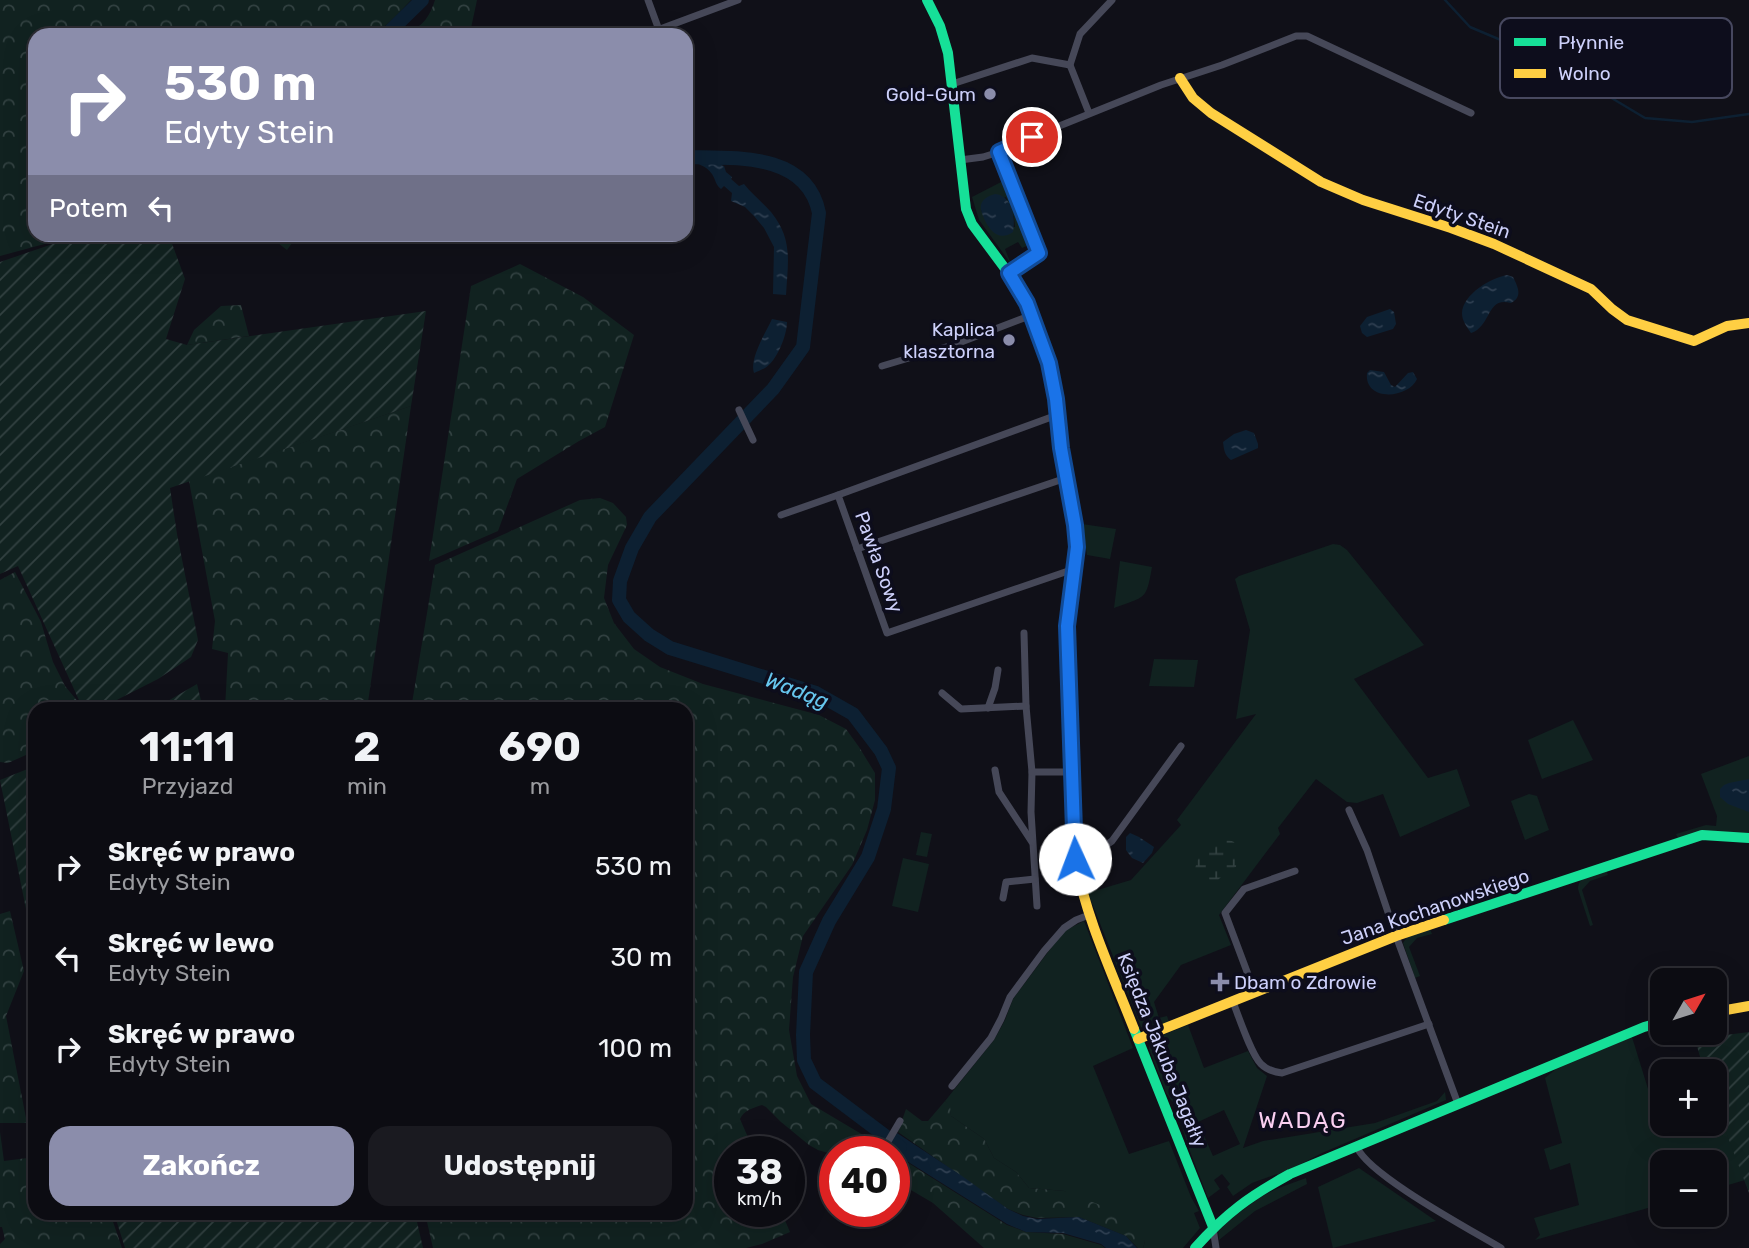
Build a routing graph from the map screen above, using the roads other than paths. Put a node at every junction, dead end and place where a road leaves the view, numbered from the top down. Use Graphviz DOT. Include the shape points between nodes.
graph roads {
  1 [pos="648,0"];
  2 [pos="736,0"];
  3 [pos="1112,0"];
  4 [pos="930,2"];
  5 [pos="658,28"];
  6 [pos="664,28"];
  7 [pos="1070,65"];
  8 [pos="1180,78"];
  9 [pos="953,83"];
  10 [pos="1089,113"];
  11 [pos="1471,113"];
  12 [pos="999,152"];
  13 [pos="960,160"];
  14 [pos="1009,273"];
  15 [pos="1032,316"];
  16 [pos="1749,324"];
  17 [pos="881,366"];
  18 [pos="738,410"];
  19 [pos="1057,415"];
  20 [pos="753,440"];
  21 [pos="1066,478"];
  22 [pos="838,495"];
  23 [pos="781,515"];
  24 [pos="856,550"];
  25 [pos="1074,569"];
  26 [pos="1024,633"];
  27 [pos="998,670"];
  28 [pos="942,693"];
  29 [pos="1026,706"];
  30 [pos="988,708"];
  31 [pos="1181,746"];
  32 [pos="995,770"];
  33 [pos="1032,772"];
  34 [pos="1072,772"];
  35 [pos="1349,810"];
  36 [pos="1031,812"];
  37 [pos="1015,817"];
  38 [pos="1749,838"];
  39 [pos="1033,843"];
  40 [pos="1075,859"];
  41 [pos="1295,871"];
  42 [pos="1035,880"];
  43 [pos="1003,898"];
  44 [pos="1037,906"];
  45 [pos="1090,915"];
  46 [pos="1396,936"];
  47 [pos="1255,993"];
  48 [pos="1233,1002"];
  49 [pos="1749,1006"];
  50 [pos="1727,1010"];
  51 [pos="1429,1024"];
  52 [pos="1650,1025"];
  53 [pos="1138,1039"];
  54 [pos="952,1086"];
  55 [pos="1458,1104"];
  56 [pos="900,1121"];
  57 [pos="891,1136"];
  58 [pos="1357,1147"];
  59 [pos="1213,1227"];
  60 [pos="1195,1248"];
  61 [pos="1216,1248"];
  62 [pos="1501,1248"];
  1 -- 5 [label="street"];
  2 -- 6 [label="street"];
  3 -- 7 [label="street" via="1080,34"];
  4 -- 9 [label="street, Księdza Jakuba Jagałły" via="944,36"];
  7 -- 9 [label="street" via="1032,58"];
  7 -- 10 [label="street"];
  8 -- 10 [label="street"];
  8 -- 11 [label="street" via="1307,36"];
  8 -- 16 [label="street, Edyty Stein" via="1201,106 1221,121 1320,181 1389,210 1494,244 1591,289 1627,320 1694,341 1727,326"];
  9 -- 13 [label="street, Księdza Jakuba Jagałły"];
  10 -- 12 [label="street"];
  12 -- 13 [label="street"];
  12 -- 14 [label="street" via="1039,253"];
  13 -- 14 [label="street, Księdza Jakuba Jagałły" via="972,224"];
  14 -- 15 [label="street, Księdza Jakuba Jagałły"];
  15 -- 17 [label="street"];
  15 -- 19 [label="street, Księdza Jakuba Jagałły" via="1049,363"];
  18 -- 20 [label="street"];
  19 -- 21 [label="street, Księdza Jakuba Jagałły"];
  19 -- 22 [label="street, Pawła Sowy"];
  21 -- 24 [label="street"];
  21 -- 25 [label="street, Księdza Jakuba Jagałły" via="1077,547"];
  22 -- 23 [label="street"];
  22 -- 24 [label="street, Pawła Sowy"];
  24 -- 25 [label="street, Pawła Sowy" via="887,633"];
  25 -- 34 [label="street, Księdza Jakuba Jagałły" via="1067,626"];
  26 -- 29 [label="street"];
  27 -- 30 [label="street"];
  28 -- 30 [label="street" via="961,709"];
  29 -- 30 [label="street"];
  29 -- 33 [label="street"];
  31 -- 40 [label="street" via="1112,841"];
  32 -- 37 [label="street" via="999,792"];
  33 -- 34 [label="street"];
  33 -- 36 [label="street"];
  34 -- 40 [label="street, Księdza Jakuba Jagałły"];
  35 -- 46 [label="street"];
  36 -- 37 [label="street"];
  36 -- 39 [label="street"];
  37 -- 39 [label="street"];
  38 -- 46 [label="street, Jana Kochanowskiego" via="1694,837"];
  39 -- 42 [label="street"];
  40 -- 45 [label="street, Księdza Jakuba Jagałły"];
  41 -- 47 [label="street" via="1244,889 1226,913"];
  42 -- 43 [label="street" via="1006,882"];
  42 -- 44 [label="street"];
  45 -- 53 [label="street, Księdza Jakuba Jagałły"];
  45 -- 54 [label="street" via="1064,928 1044,951 1010,997 991,1038"];
  46 -- 47 [label="street, Jana Kochanowskiego"];
  46 -- 51 [label="street"];
  47 -- 48 [label="street, Jana Kochanowskiego"];
  48 -- 51 [label="street" via="1261,1064 1282,1073"];
  48 -- 53 [label="street, Jana Kochanowskiego"];
  49 -- 50 [label="street"];
  51 -- 55 [label="street"];
  52 -- 55 [label="street"];
  53 -- 59 [label="street, Księdza Jakuba Jagałły"];
  55 -- 58 [label="street"];
  56 -- 57 [label="street"];
  58 -- 59 [label="street" via="1273,1182"];
  58 -- 62 [label="street" via="1401,1188"];
  59 -- 60 [label="street"];
  59 -- 61 [label="street"];
}
